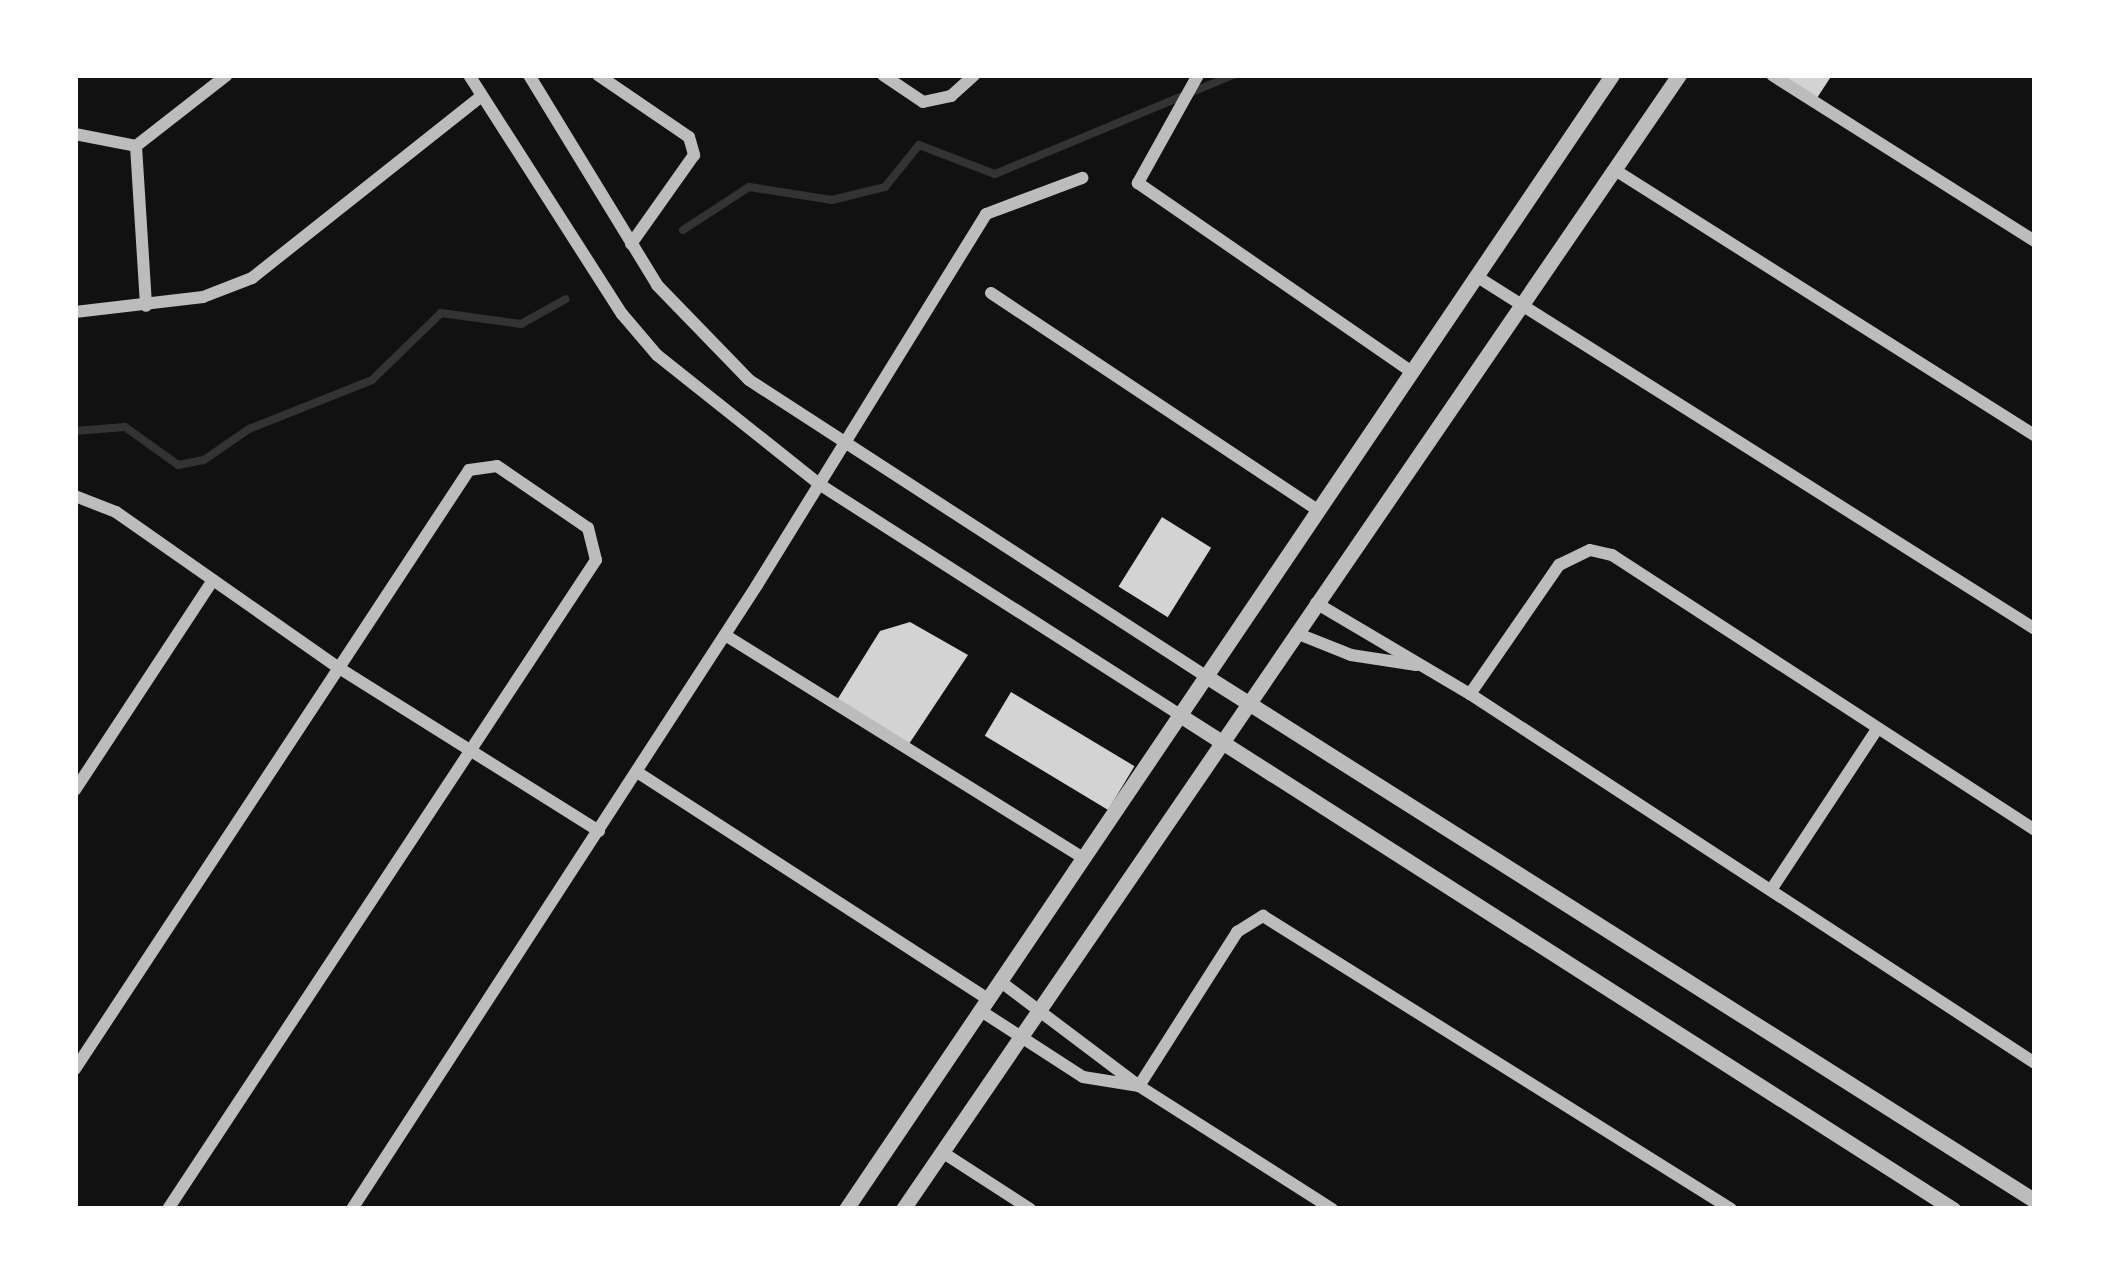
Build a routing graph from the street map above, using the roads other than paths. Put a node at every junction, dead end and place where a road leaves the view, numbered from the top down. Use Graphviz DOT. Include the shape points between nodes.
graph roads {
  1 [pos="226,75"];
  2 [pos="469,75"];
  3 [pos="529,75"];
  4 [pos="598,75"];
  5 [pos="883,75"];
  6 [pos="974,75"];
  7 [pos="1612,75"];
  8 [pos="1678,75"];
  9 [pos="1772,75"];
  10 [pos="1194,81"];
  11 [pos="482,96"];
  12 [pos="75,134"];
  13 [pos="136,146"];
  14 [pos="1616,170"];
  15 [pos="1082,178"];
  16 [pos="2035,242"];
  17 [pos="631,244"];
  18 [pos="1476,276"];
  19 [pos="991,293"];
  20 [pos="146,306"];
  21 [pos="1525,306"];
  22 [pos="75,312"];
  23 [pos="1411,371"];
  24 [pos="2035,436"];
  25 [pos="843,445"];
  26 [pos="819,484"];
  27 [pos="75,496"];
  28 [pos="1314,508"];
  29 [pos="213,580"];
  30 [pos="1316,604"];
  31 [pos="2035,629"];
  32 [pos="1296,633"];
  33 [pos="724,635"];
  34 [pos="1423,666"];
  35 [pos="339,668"];
  36 [pos="1204,675"];
  37 [pos="1470,694"];
  38 [pos="1250,701"];
  39 [pos="1178,714"];
  40 [pos="1877,729"];
  41 [pos="1223,741"];
  42 [pos="468,751"];
  43 [pos="637,772"];
  44 [pos="75,790"];
  45 [pos="2035,830"];
  46 [pos="598,831"];
  47 [pos="1083,858"];
  48 [pos="1771,890"];
  49 [pos="1001,982"];
  50 [pos="985,1006"];
  51 [pos="1040,1008"];
  52 [pos="1020,1038"];
  53 [pos="2035,1063"];
  54 [pos="75,1069"];
  55 [pos="1139,1086"];
  56 [pos="942,1152"];
  57 [pos="2035,1201"];
  58 [pos="168,1209"];
  59 [pos="352,1209"];
  60 [pos="847,1209"];
  61 [pos="903,1209"];
  62 [pos="1030,1209"];
  63 [pos="1332,1209"];
  64 [pos="1731,1209"];
  65 [pos="1953,1209"];
  1 -- 13 [label="street"];
  2 -- 11 [label="street"];
  3 -- 17 [label="street"];
  4 -- 17 [label="street" via="689,136 694,154"];
  5 -- 6 [label="street" via="922,102 951,96"];
  7 -- 18 [label="street"];
  8 -- 14 [label="street"];
  9 -- 16 [label="street"];
  10 -- 23 [label="street" via="1142,163 1138,183"];
  11 -- 20 [label="street" via="252,278"];
  11 -- 26 [label="street" via="622,314 657,355"];
  12 -- 13 [label="street"];
  13 -- 20 [label="street"];
  14 -- 21 [label="street"];
  14 -- 24 [label="street"];
  15 -- 25 [label="street" via="986,214"];
  17 -- 25 [label="street" via="686,323 749,380"];
  18 -- 21 [label="street"];
  18 -- 23 [label="street"];
  19 -- 28 [label="street"];
  20 -- 22 [label="street"];
  21 -- 30 [label="street"];
  21 -- 31 [label="street"];
  23 -- 28 [label="street"];
  25 -- 26 [label="street"];
  25 -- 36 [label="street"];
  26 -- 33 [label="street"];
  26 -- 39 [label="street"];
  27 -- 29 [label="street" via="116,512"];
  28 -- 36 [label="street"];
  29 -- 35 [label="street"];
  29 -- 44 [label="street"];
  30 -- 32 [label="street"];
  30 -- 34 [label="street"];
  32 -- 34 [label="street" via="1351,655"];
  32 -- 38 [label="street"];
  33 -- 43 [label="street"];
  33 -- 47 [label="street"];
  34 -- 37 [label="street"];
  35 -- 42 [label="street"];
  35 -- 42 [label="street" via="469,470 496,466 588,528 596,560"];
  35 -- 54 [label="street"];
  36 -- 38 [label="street"];
  36 -- 39 [label="street"];
  37 -- 40 [label="street" via="1559,565 1590,550 1612,555"];
  37 -- 48 [label="street"];
  38 -- 41 [label="street"];
  38 -- 57 [label="street"];
  39 -- 41 [label="street"];
  39 -- 47 [label="street"];
  40 -- 45 [label="street"];
  40 -- 48 [label="street"];
  41 -- 51 [label="street"];
  41 -- 65 [label="street"];
  42 -- 46 [label="street"];
  42 -- 58 [label="street"];
  43 -- 46 [label="street"];
  43 -- 50 [label="street"];
  46 -- 59 [label="street"];
  47 -- 49 [label="street"];
  48 -- 53 [label="street"];
  49 -- 50 [label="street"];
  49 -- 51 [label="street"];
  50 -- 52 [label="street"];
  50 -- 60 [label="street"];
  51 -- 52 [label="street"];
  51 -- 55 [label="street"];
  52 -- 55 [label="street" via="1083,1077"];
  52 -- 56 [label="street"];
  55 -- 63 [label="street"];
  55 -- 64 [label="street" via="1237,932 1263,916"];
  56 -- 61 [label="street"];
  56 -- 62 [label="street"];
}
